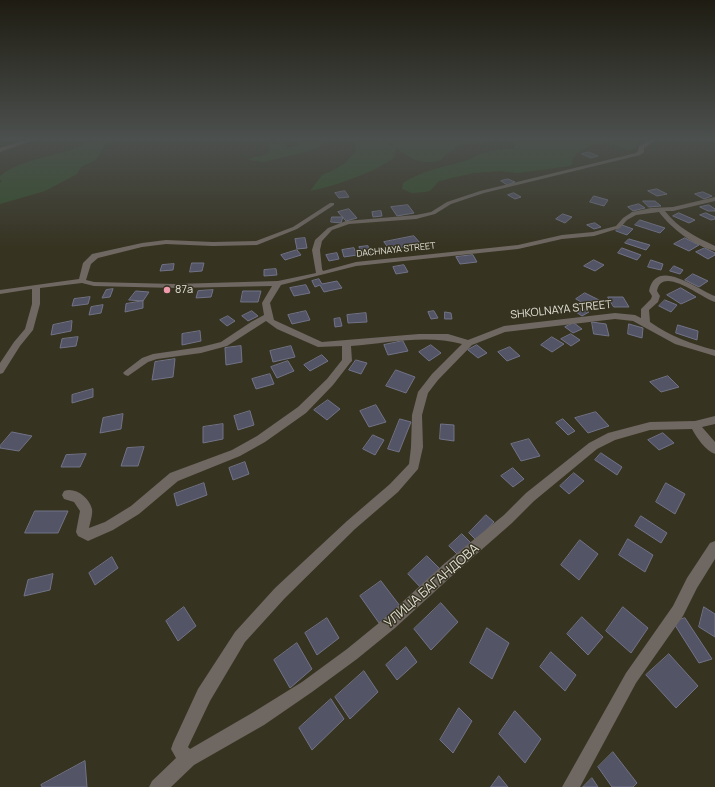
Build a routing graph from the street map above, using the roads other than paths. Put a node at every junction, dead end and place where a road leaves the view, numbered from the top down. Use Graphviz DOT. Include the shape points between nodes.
graph roads {
  1 [pos="553,175"];
  2 [pos="715,199"];
  3 [pos="332,204"];
  4 [pos="661,210"];
  5 [pos="715,250"];
  6 [pos="320,274"];
  7 [pos="82,281"];
  8 [pos="278,283"];
  9 [pos="36,286"];
  10 [pos="0,292"];
  11 [pos="715,299"];
  12 [pos="268,317"];
  13 [pos="646,322"];
  14 [pos="346,342"];
  15 [pos="469,343"];
  16 [pos="715,353"];
  17 [pos="0,371"];
  18 [pos="128,373"];
  19 [pos="715,420"];
  20 [pos="694,425"];
  21 [pos="715,449"];
  22 [pos="68,495"];
  23 [pos="715,547"];
  24 [pos="188,759"];
  25 [pos="158,787"];
  26 [pos="571,787"];
  1 -- 6 [label="street" via="449,202 433,213 400,220 348,222 330,229 319,240 316,250"];
  2 -- 4 [label="street, DACHNAYA STREET" via="673,210"];
  3 -- 7 [label="street" via="295,228 257,243 166,242 95,256 87,263"];
  4 -- 5 [label="street" via="676,228"];
  4 -- 6 [label="street, DACHNAYA STREET" via="634,213 618,227 594,234 562,237 518,247 356,264"];
  6 -- 8 [label="street, DACHNAYA STREET"];
  7 -- 8 [label="street, DACHNAYA STREET" via="94,284 175,286"];
  7 -- 9 [label="street, DACHNAYA STREET"];
  8 -- 12 [label="street" via="266,303"];
  9 -- 10 [label="street, DACHNAYA STREET"];
  9 -- 17 [label="street" via="36,304 29,330"];
  11 -- 13 [label="street" via="673,278 663,278 654,286 655,300 645,309"];
  12 -- 14 [label="street" via="280,327 321,345"];
  12 -- 18 [label="street" via="224,344 156,356 145,360"];
  13 -- 15 [label="street, SHKOLNAYA STREET" via="636,318 615,316 504,328"];
  13 -- 16 [label="street" via="674,341"];
  14 -- 15 [label="street" via="448,337"];
  14 -- 22 [label="street" via="348,361 302,410 236,453 174,477 135,510 109,526 88,535 82,532 86,510 78,498"];
  15 -- 24 [label="street" via="423,392 417,415 414,466 394,488 351,525 280,594 240,637 204,695 179,749"];
  19 -- 20 [label="street, УЛИЦА БАГАНДОВА"];
  20 -- 21 [label="street"];
  20 -- 24 [label="street, УЛИЦА БАГАНДОВА" via="650,426 612,436 593,446 530,497 352,654 258,719"];
  23 -- 26 [label="street" via="678,611 631,678"];
  24 -- 25 [label="street, УЛИЦА БАГАНДОВА"];
}
